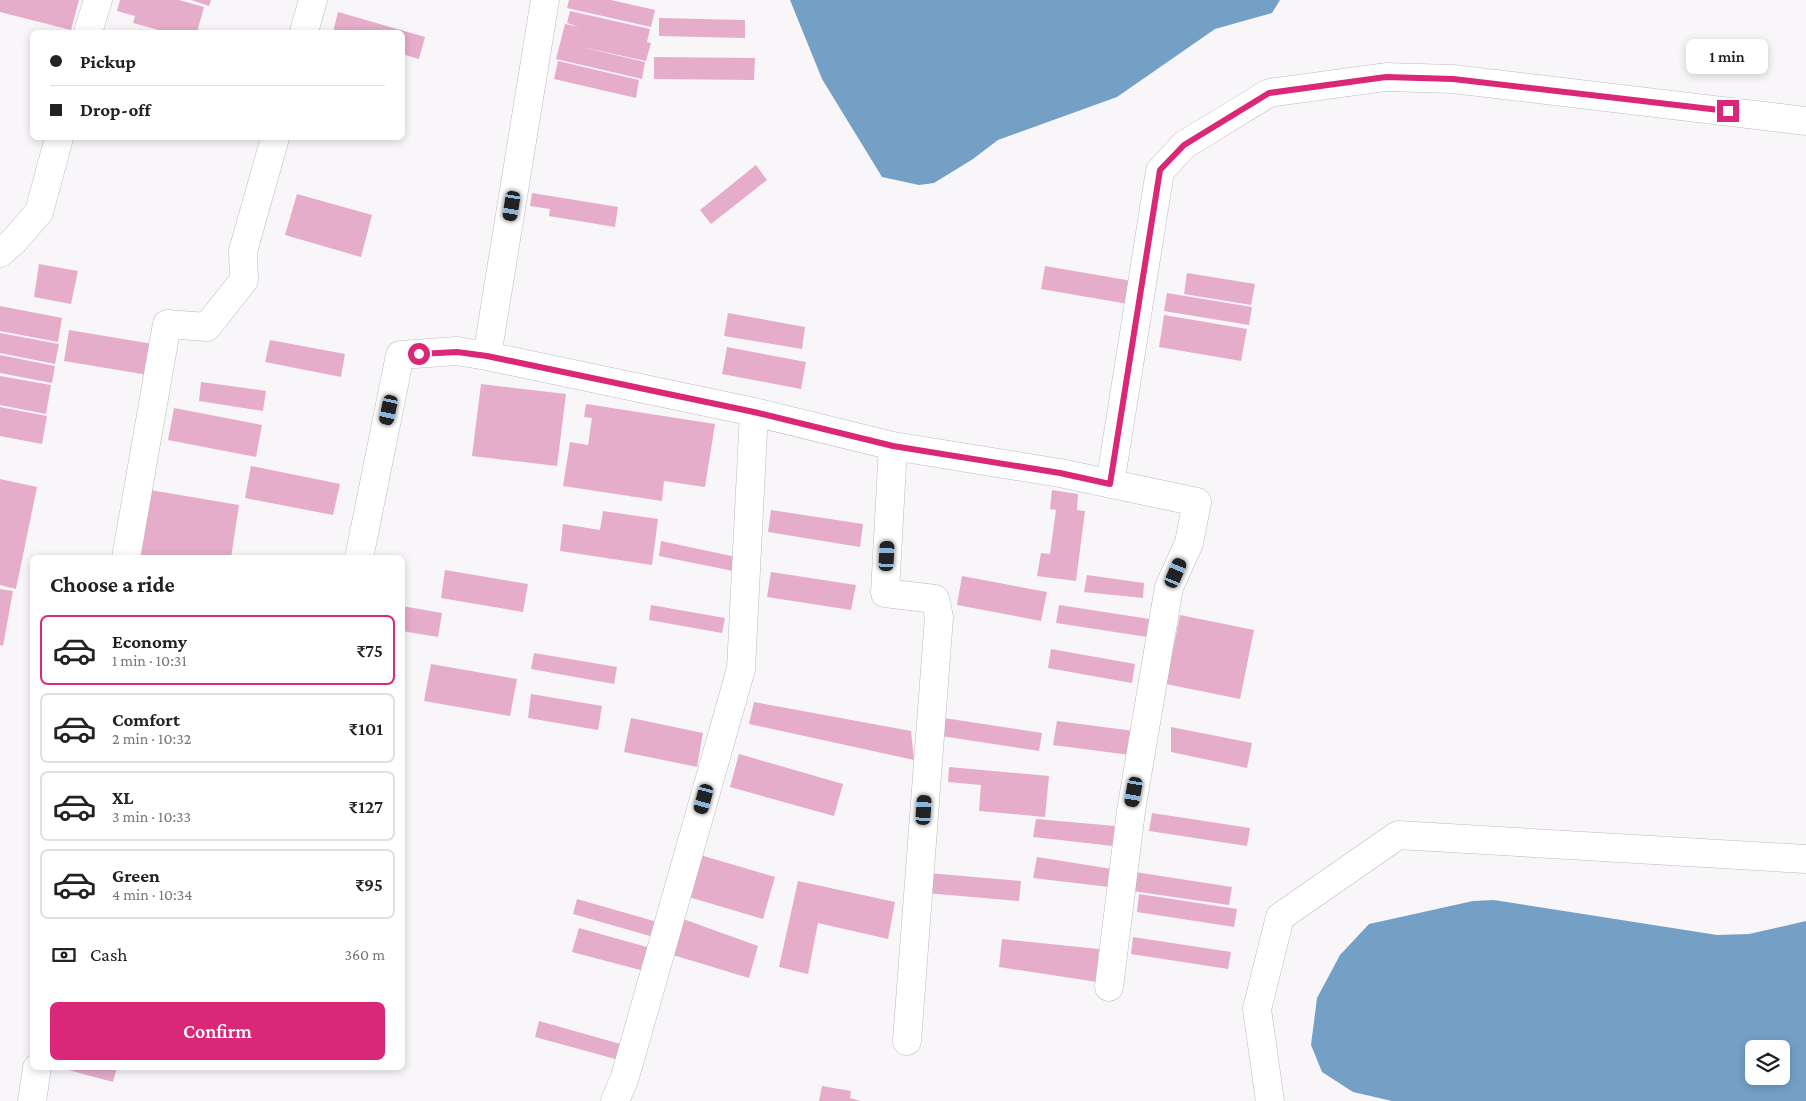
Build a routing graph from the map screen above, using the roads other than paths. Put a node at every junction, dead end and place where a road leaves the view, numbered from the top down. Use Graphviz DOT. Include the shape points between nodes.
graph roads {
  1 [pos="98,0"];
  2 [pos="314,0"];
  3 [pos="545,0"];
  4 [pos="89,30"];
  5 [pos="305,30"];
  6 [pos="1806,120"];
  7 [pos="58,140"];
  8 [pos="274,140"];
  9 [pos="0,253"];
  10 [pos="487,356"];
  11 [pos="754,412"];
  12 [pos="893,446"];
  13 [pos="1110,484"];
  14 [pos="127,555"];
  15 [pos="360,555"];
  16 [pos="1806,859"];
  17 [pos="1109,987"];
  18 [pos="907,1041"];
  19 [pos="37,1070"];
  20 [pos="32,1101"];
  21 [pos="615,1101"];
  22 [pos="1270,1101"];
  1 -- 4 [label="street"];
  2 -- 5 [label="street"];
  3 -- 10 [label="street"];
  6 -- 13 [label="street" via="1453,79 1386,77 1269,93 1184,145 1160,170"];
  7 -- 9 [label="street" via="38,212"];
  8 -- 14 [label="street" via="243,251 244,280 207,327 166,324"];
  10 -- 11 [label="street"];
  10 -- 15 [label="street" via="457,352 400,355"];
  11 -- 12 [label="street"];
  11 -- 21 [label="street" via="741,670 625,1076"];
  12 -- 13 [label="street"];
  12 -- 18 [label="street" via="885,593 935,599 939,617"];
  13 -- 17 [label="street" via="1197,502 1189,543 1169,587 1130,811"];
  16 -- 22 [label="street" via="1398,835 1280,917 1257,1008"];
  19 -- 20 [label="street"];
}
